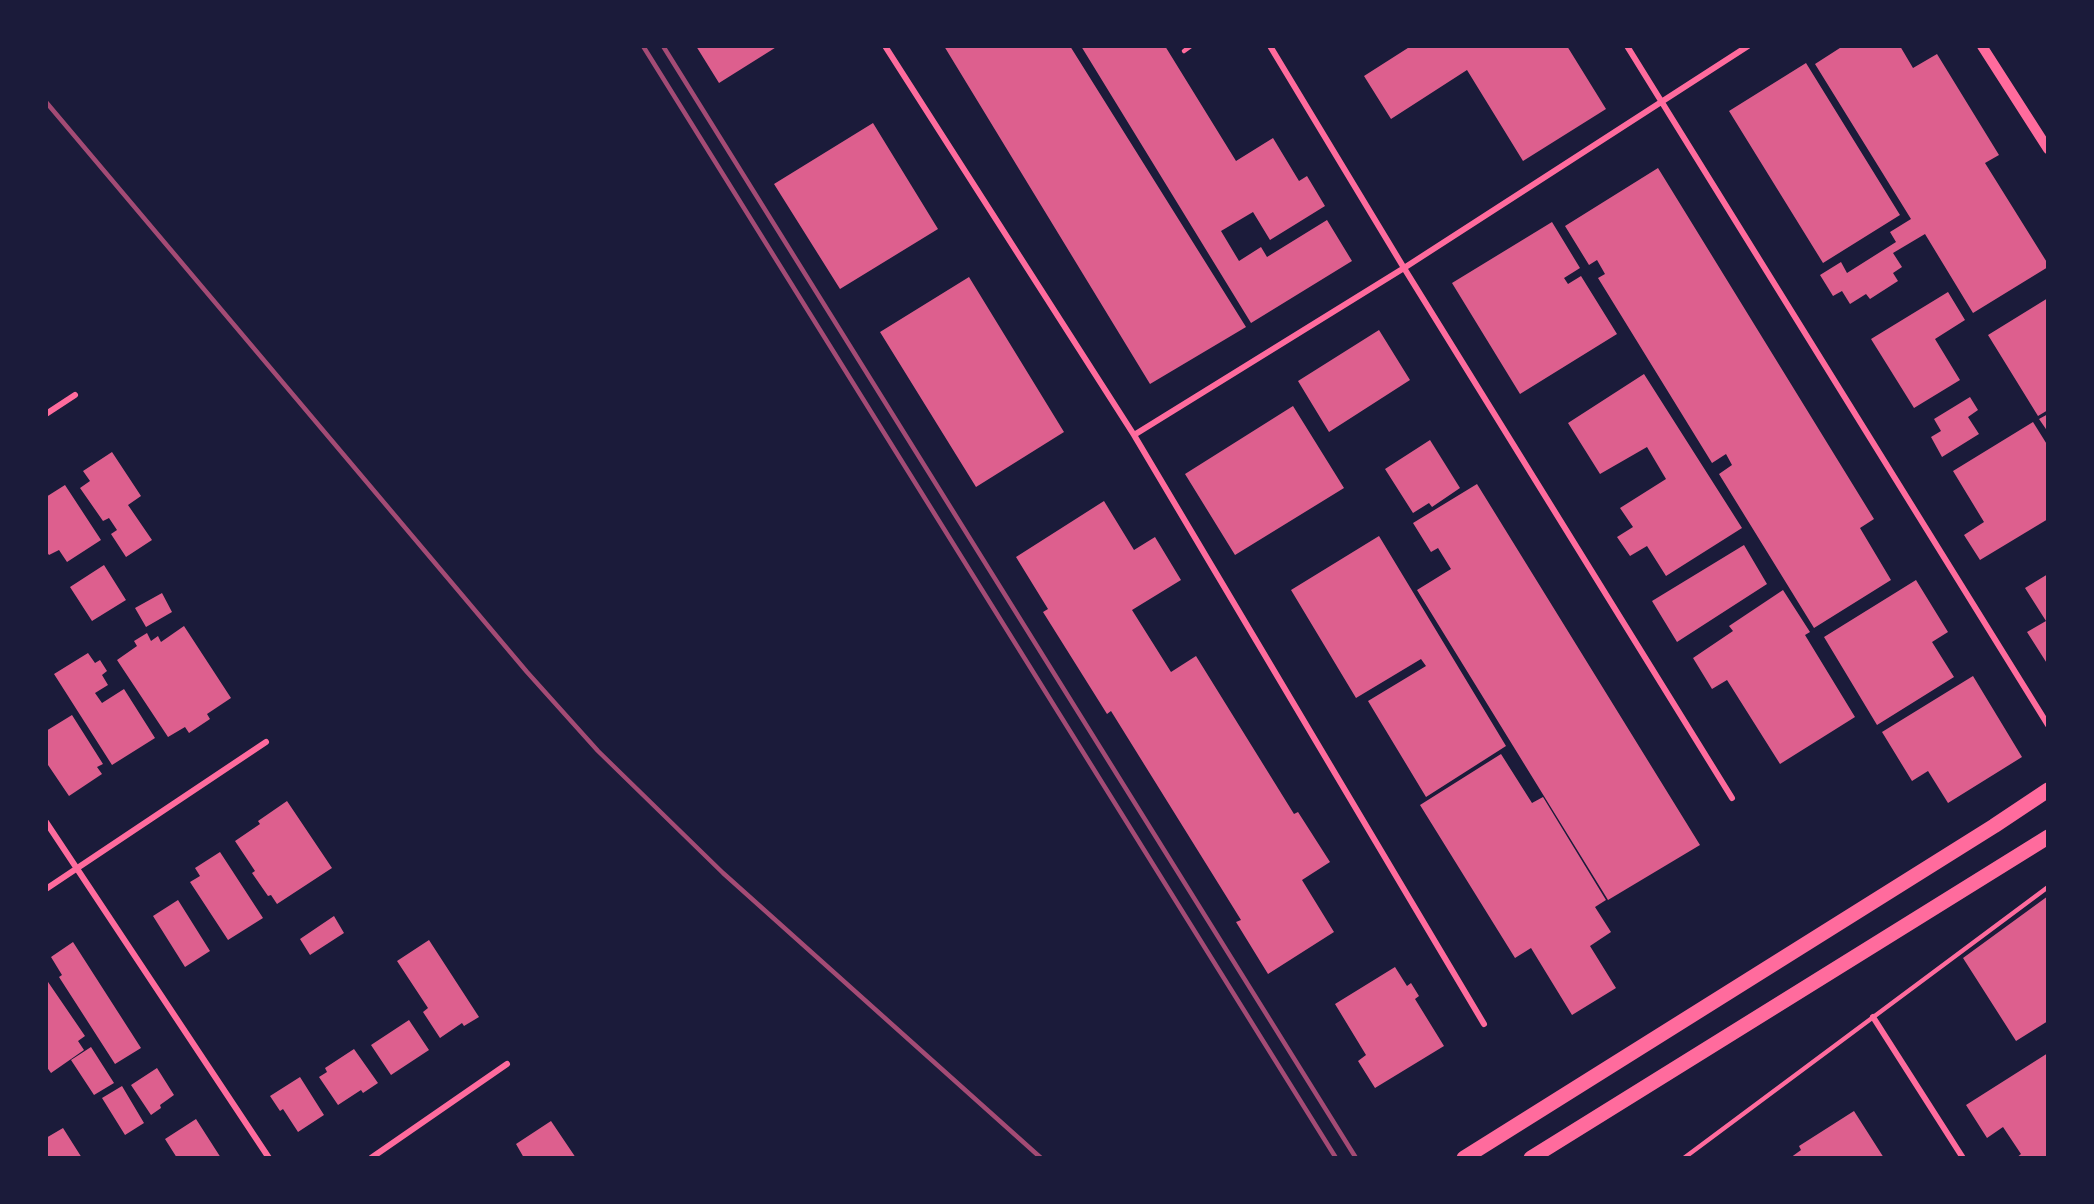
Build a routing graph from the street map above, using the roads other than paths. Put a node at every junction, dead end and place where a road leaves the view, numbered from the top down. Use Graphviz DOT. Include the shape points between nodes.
graph roads {
  1 [pos="885,46"];
  2 [pos="1191,46"];
  3 [pos="1270,46"];
  4 [pos="1627,46"];
  5 [pos="1748,46"];
  6 [pos="1983,46"];
  7 [pos="1184,51"];
  8 [pos="1662,102"];
  9 [pos="2048,149"];
  10 [pos="1404,268"];
  11 [pos="75,395"];
  12 [pos="46,414"];
  13 [pos="1134,435"];
  14 [pos="2047,721"];
  15 [pos="266,742"];
  16 [pos="2048,790"];
  17 [pos="1732,798"];
  18 [pos="46,822"];
  19 [pos="2048,837"];
  20 [pos="77,869"];
  21 [pos="2048,887"];
  22 [pos="46,889"];
  23 [pos="1873,1017"];
  24 [pos="1484,1024"];
  25 [pos="507,1064"];
  26 [pos="269,1158"];
  27 [pos="371,1158"];
  28 [pos="1464,1158"];
  29 [pos="1531,1158"];
  30 [pos="1684,1158"];
  31 [pos="1964,1158"];
  1 -- 13 [label="street"];
  2 -- 7 [label="lane"];
  3 -- 10 [label="street"];
  4 -- 8 [label="street"];
  5 -- 8 [label="street"];
  6 -- 9 [label="street"];
  8 -- 10 [label="street"];
  8 -- 14 [label="street"];
  10 -- 13 [label="street"];
  10 -- 17 [label="street"];
  11 -- 12 [label="street"];
  13 -- 24 [label="street"];
  15 -- 20 [label="street"];
  16 -- 28 [label="main road"];
  18 -- 20 [label="street"];
  19 -- 29 [label="main road"];
  20 -- 22 [label="street"];
  20 -- 26 [label="street"];
  21 -- 23 [label="lane"];
  23 -- 30 [label="lane"];
  23 -- 31 [label="street"];
  25 -- 27 [label="street"];
}
